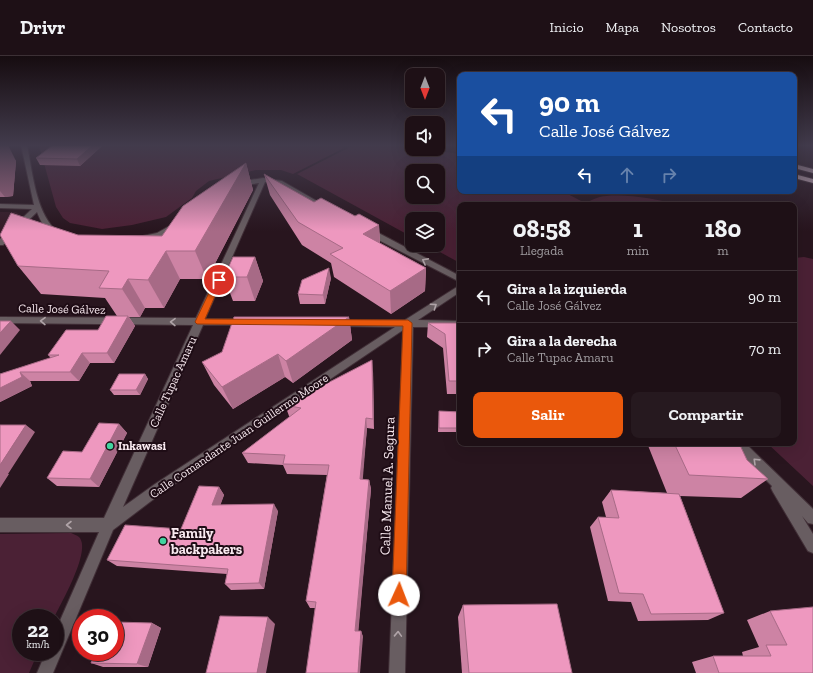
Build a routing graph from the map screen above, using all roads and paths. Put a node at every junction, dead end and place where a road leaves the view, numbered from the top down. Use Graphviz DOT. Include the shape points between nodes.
graph roads {
  1 [pos="31,174"];
  2 [pos="797,177"];
  3 [pos="263,180"];
  4 [pos="813,181"];
  5 [pos="230,186"];
  6 [pos="0,206"];
  7 [pos="38,207"];
  8 [pos="334,212"];
  9 [pos="184,221"];
  10 [pos="360,226"];
  11 [pos="66,237"];
  12 [pos="132,240"];
  13 [pos="0,243"];
  14 [pos="457,277"];
  15 [pos="457,290"];
  16 [pos="0,320"];
  17 [pos="200,322"];
  18 [pos="254,322"];
  19 [pos="323,323"];
  20 [pos="408,323"];
  21 [pos="457,324"];
  22 [pos="740,446"];
  23 [pos="768,473"];
  24 [pos="813,518"];
  25 [pos="0,525"];
  26 [pos="108,525"];
  27 [pos="813,546"];
  28 [pos="64,630"];
  29 [pos="50,661"];
  30 [pos="45,673"];
  31 [pos="397,673"];
  1 -- 7 [label="street"];
  2 -- 4 [label="highway"];
  3 -- 5 [label="street"];
  3 -- 8 [label="street" via="280,182"];
  3 -- 17 [label="street, Calle Tupac Amaru"];
  6 -- 7 [label="street"];
  7 -- 11 [label="street" via="45,223 52,231"];
  7 -- 13 [label="street"];
  9 -- 12 [label="street" via="159,235"];
  14 -- 10 [label="street, one-way"];
  20 -- 15 [label="street, Calle Comandante Juan Guillermo Moore, one-way"];
  17 -- 16 [label="street, Calle José Gálvez, one-way"];
  17 -- 18 [label="street, Calle José Gálvez"];
  17 -- 26 [label="street, Calle Tupac Amaru"];
  19 -- 20 [label="street"];
  20 -- 21 [label="street"];
  20 -- 26 [label="street, Calle Comandante Juan Guillermo Moore" via="159,488"];
  31 -- 20 [label="street, Calle Manuel A. Segura, one-way"];
  23 -- 22 [label="street, one-way"];
  23 -- 24 [label="street"];
  23 -- 27 [label="street"];
  26 -- 25 [label="street, one-way"];
  26 -- 28 [label="street, Calle Tupac Amaru"];
  29 -- 30 [label="street, Calle Tupac Amaru"];
}
